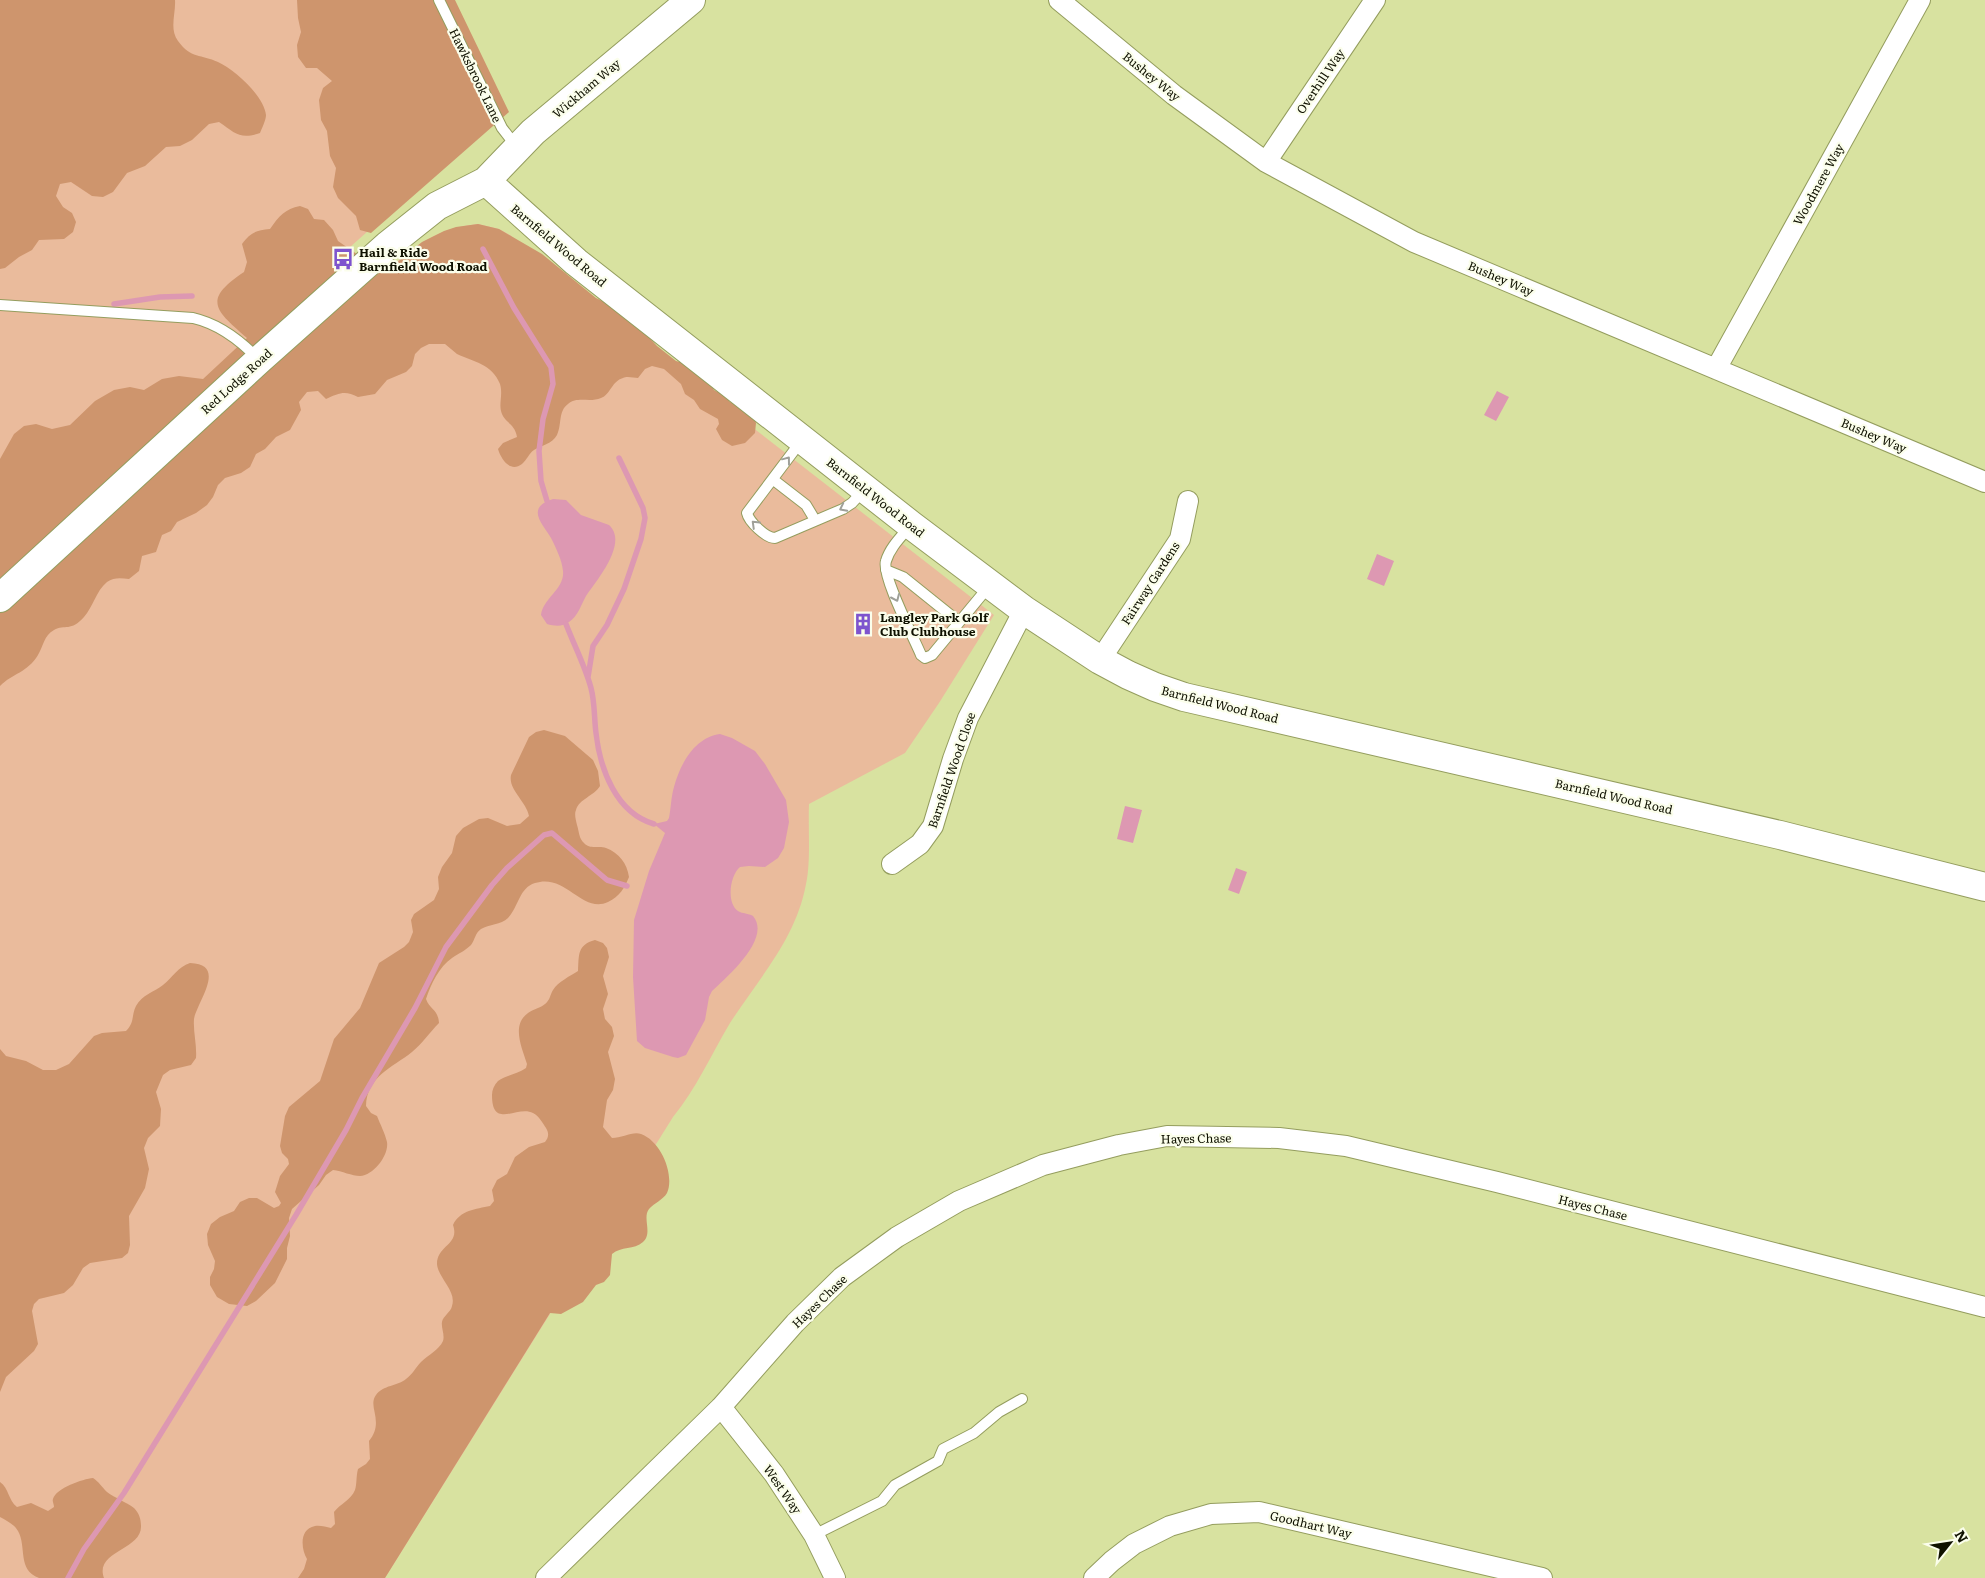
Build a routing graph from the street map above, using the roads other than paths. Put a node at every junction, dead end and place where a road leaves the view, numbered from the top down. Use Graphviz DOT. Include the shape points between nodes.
graph roads {
  1 [pos="439,0"];
  2 [pos="691,0"];
  3 [pos="1059,0"];
  4 [pos="1375,0"];
  5 [pos="1920,0"];
  6 [pos="517,147"];
  7 [pos="1266,162"];
  8 [pos="486,181"];
  9 [pos="0,305"];
  10 [pos="259,360"];
  11 [pos="1716,368"];
  12 [pos="803,439"];
  13 [pos="771,481"];
  14 [pos="1985,482"];
  15 [pos="865,488"];
  16 [pos="1188,501"];
  17 [pos="815,520"];
  18 [pos="912,525"];
  19 [pos="886,570"];
  20 [pos="990,585"];
  21 [pos="0,598"];
  22 [pos="1024,610"];
  23 [pos="959,622"];
  24 [pos="1100,660"];
  25 [pos="892,864"];
  26 [pos="1985,887"];
  27 [pos="1985,1307"];
  28 [pos="1022,1400"];
  29 [pos="721,1407"];
  30 [pos="814,1535"];
  31 [pos="546,1578"];
  32 [pos="835,1578"];
  33 [pos="1094,1578"];
  34 [pos="1542,1578"];
  1 -- 6 [label="lane, Hawksbrook Lane" via="502,128"];
  2 -- 6 [label="street, Wickham Way"];
  3 -- 7 [label="street, Bushey Way" via="1174,95"];
  4 -- 7 [label="street, Overhill Way"];
  5 -- 11 [label="street, Woodmere Way"];
  6 -- 8 [label="street, Wickham Way"];
  7 -- 11 [label="street, Bushey Way" via="1414,242"];
  8 -- 10 [label="street, Red Lodge Road" via="437,206 412,224"];
  8 -- 12 [label="street, Barnfield Wood Road" via="576,262"];
  9 -- 10 [label="lane" via="193,318 232,336"];
  10 -- 21 [label="street, Red Lodge Road"];
  11 -- 14 [label="street, Bushey Way"];
  13 -- 12 [label="lane, one-way"];
  12 -- 15 [label="street, Barnfield Wood Road"];
  13 -- 17 [label="lane" via="806,505"];
  17 -- 13 [label="lane, one-way" via="775,538 767,536 748,518 747,513"];
  15 -- 17 [label="lane, one-way" via="848,506"];
  15 -- 18 [label="street, Barnfield Wood Road"];
  16 -- 24 [label="street, Fairway Gardens" via="1180,539"];
  18 -- 19 [label="lane" via="886,560"];
  18 -- 20 [label="street, Barnfield Wood Road"];
  19 -- 23 [label="lane" via="903,577"];
  19 -- 23 [label="lane, one-way" via="925,658 932,655"];
  20 -- 22 [label="street, Barnfield Wood Road"];
  20 -- 23 [label="lane"];
  22 -- 24 [label="street, Barnfield Wood Road"];
  22 -- 25 [label="street, Barnfield Wood Close" via="960,737 933,826 920,844"];
  24 -- 26 [label="street, Barnfield Wood Road" via="1155,687 1184,697 1780,834"];
  27 -- 29 [label="street, Hayes Chase" via="1346,1146 1279,1138 1167,1136 1043,1165 959,1201 897,1237 842,1277"];
  28 -- 30 [label="lane" via="999,1412 974,1433 943,1449 938,1460 895,1485 882,1501"];
  29 -- 30 [label="street, West Way" via="774,1474"];
  29 -- 31 [label="street, Hayes Chase"];
  30 -- 32 [label="street, West Way"];
  33 -- 34 [label="street, Goodhart Way" via="1134,1544 1170,1526 1210,1514 1259,1512"];
}
